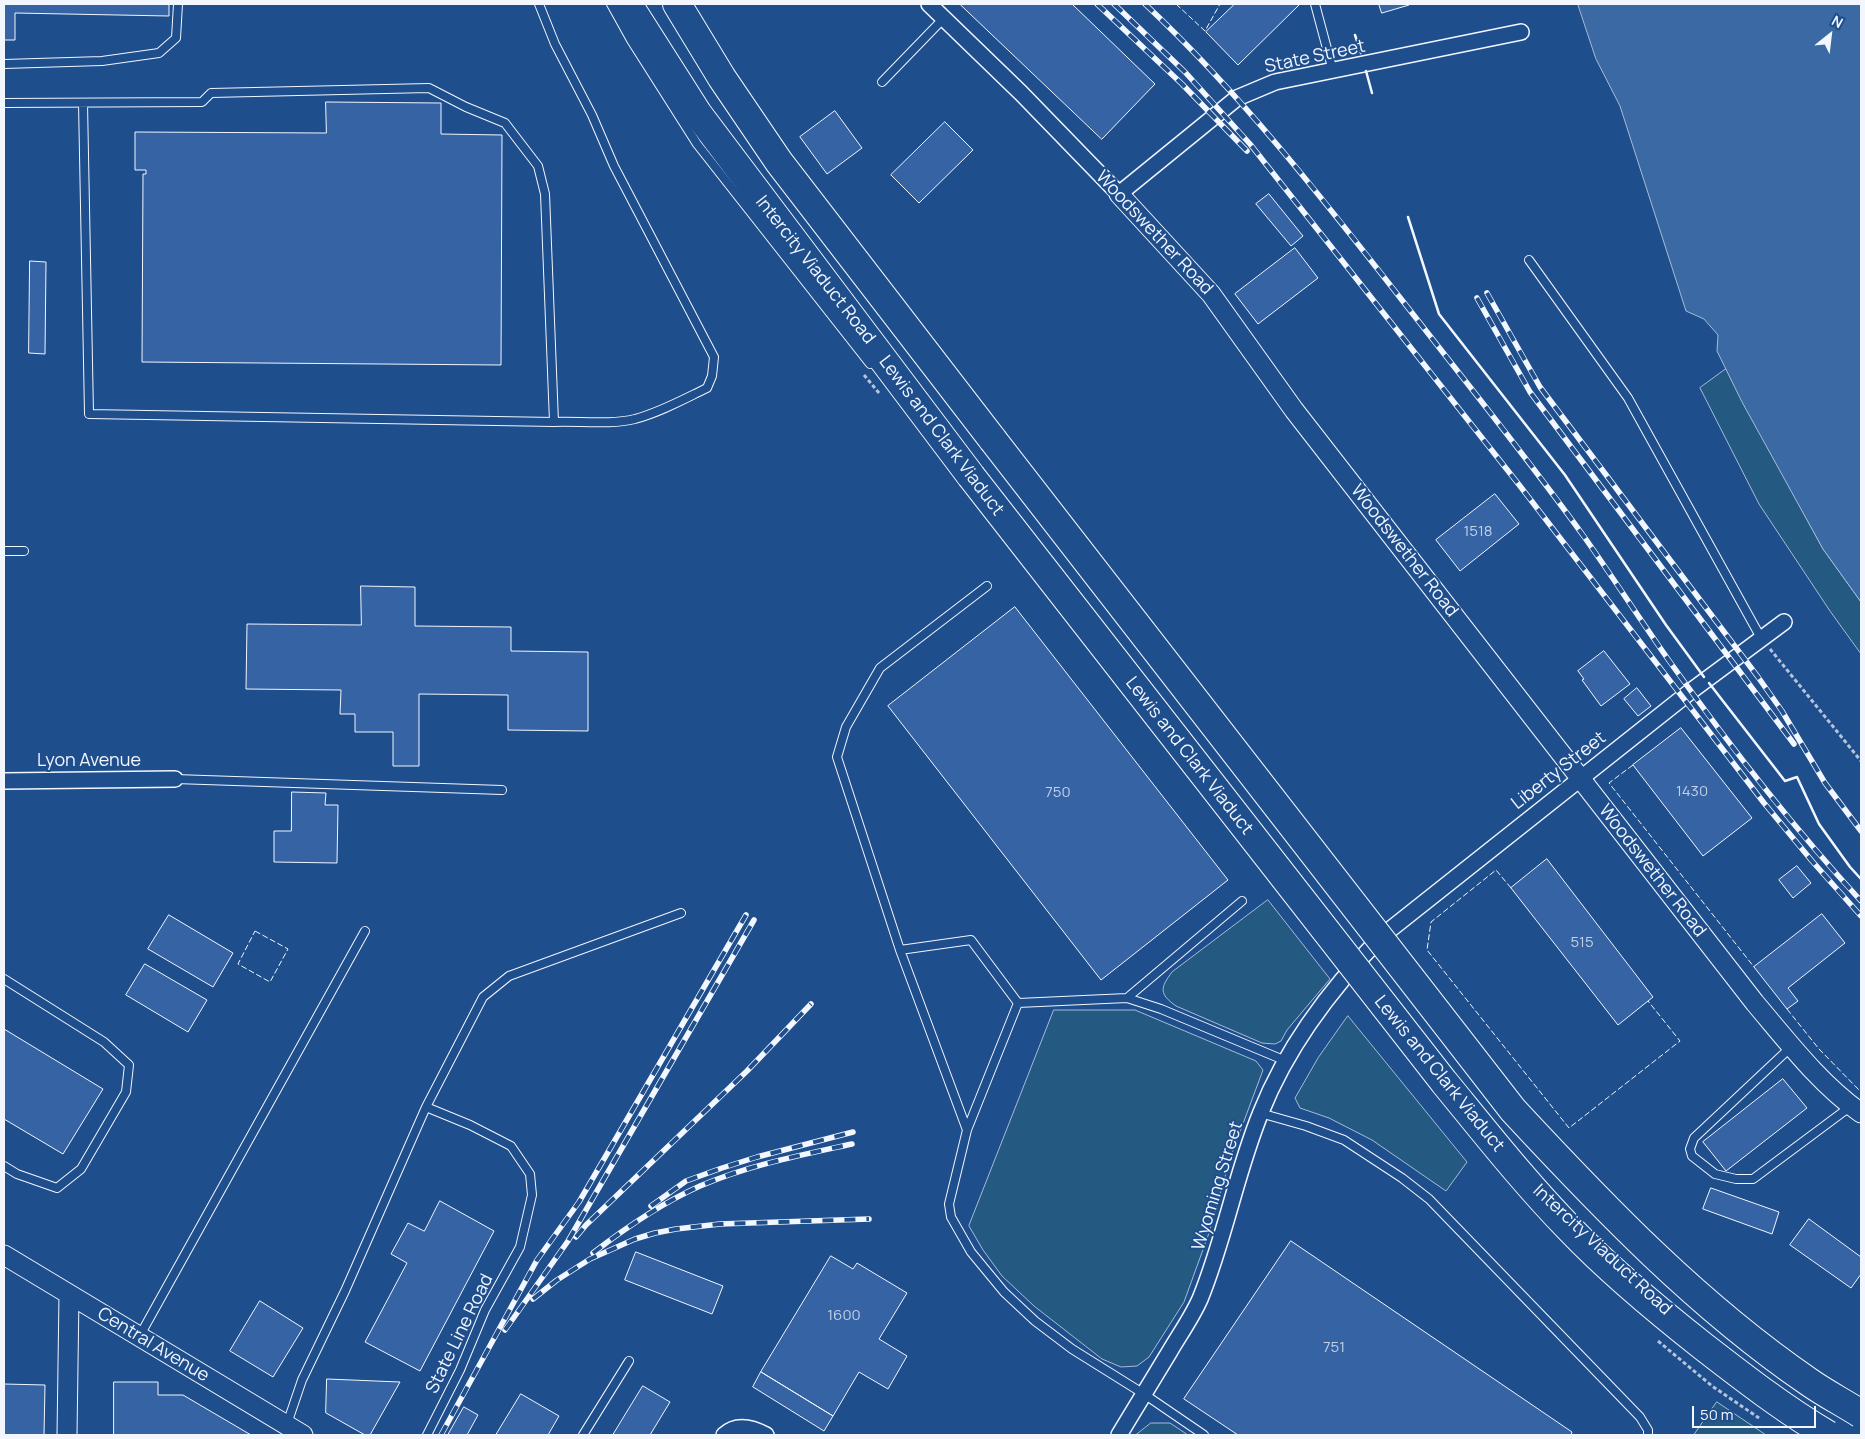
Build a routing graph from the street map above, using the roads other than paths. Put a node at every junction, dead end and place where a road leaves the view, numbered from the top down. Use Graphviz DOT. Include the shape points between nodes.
graph roads {
  1 [pos="178,4"];
  2 [pos="539,4"];
  3 [pos="611,4"];
  4 [pos="628,4"];
  5 [pos="677,4"];
  6 [pos="929,4"];
  7 [pos="1315,4"];
  8 [pos="944,18"];
  9 [pos="1522,32"];
  10 [pos="4,64"];
  11 [pos="1333,71"];
  12 [pos="882,82"];
  13 [pos="82,102"];
  14 [pos="4,103"];
  15 [pos="1119,194"];
  16 [pos="1529,260"];
  17 [pos="875,371"];
  18 [pos="554,422"];
  19 [pos="4,551"];
  20 [pos="24,551"];
  21 [pos="988,586"];
  22 [pos="1784,622"];
  23 [pos="1761,638"];
  24 [pos="175,779"];
  25 [pos="1580,779"];
  26 [pos="4,780"];
  27 [pos="502,790"];
  28 [pos="1242,901"];
  29 [pos="681,913"];
  30 [pos="365,931"];
  31 [pos="900,950"];
  32 [pos="1362,956"];
  33 [pos="4,979"];
  34 [pos="1127,998"];
  35 [pos="1018,1003"];
  36 [pos="1791,1047"];
  37 [pos="1286,1061"];
  38 [pos="426,1107"];
  39 [pos="1856,1110"];
  40 [pos="1260,1113"];
  41 [pos="967,1130"];
  42 [pos="4,1166"];
  43 [pos="4,1255"];
  44 [pos="69,1295"];
  45 [pos="139,1336"];
  46 [pos="629,1361"];
  47 [pos="1144,1394"];
  48 [pos="1861,1414"];
  49 [pos="286,1426"];
  50 [pos="730,1432"];
  51 [pos="67,1435"];
  52 [pos="302,1435"];
  53 [pos="427,1435"];
  54 [pos="582,1435"];
  55 [pos="766,1435"];
  56 [pos="1119,1435"];
  57 [pos="1204,1435"];
  58 [pos="1648,1435"];
  59 [pos="1828,1435"];
  1 -- 10 [label="lane" via="176,38 159,53 102,61"];
  2 -- 18 [label="lane" via="614,166 714,357 707,388 661,410 634,419"];
  3 -- 17 [label="lane, Intercity Viaduct Road" via="697,144"];
  4 -- 59 [label="highway, Lewis and Clark Viaduct, bridge" via="698,114 965,468 1510,1163 1570,1230 1646,1301 1741,1376"];
  5 -- 48 [label="highway, Lewis and Clark Viaduct, bridge" via="779,162 1513,1110 1607,1210 1675,1275 1802,1377"];
  6 -- 8 [label="street, Woodswether Road"];
  7 -- 11 [label="lane"];
  8 -- 12 [label="lane"];
  8 -- 15 [label="street, Woodswether Road"];
  9 -- 11 [label="street, State Street"];
  11 -- 15 [label="street, State Street" via="1275,82 1238,98"];
  13 -- 14 [label="lane"];
  13 -- 18 [label="lane" via="202,102 211,93 429,88 504,123 538,166 545,194"];
  13 -- 18 [label="lane" via="89,414"];
  15 -- 25 [label="street, Woodswether Road" via="1211,294 1294,410"];
  16 -- 23 [label="lane" via="1628,398"];
  19 -- 20 [label="lane"];
  21 -- 31 [label="lane" via="880,668 846,727 837,757"];
  22 -- 23 [label="street, Liberty Street"];
  23 -- 25 [label="street, Liberty Street"];
  24 -- 26 [label="street, Lyon Avenue"];
  24 -- 27 [label="lane"];
  25 -- 32 [label="street, Liberty Street" via="1382,936"];
  25 -- 36 [label="street, Woodswether Road"];
  28 -- 34 [label="lane"];
  29 -- 38 [label="lane" via="509,976 483,997"];
  30 -- 45 [label="lane"];
  31 -- 35 [label="lane" via="971,940"];
  31 -- 41 [label="lane"];
  32 -- 37 [label="street, Wyoming Street" via="1340,980"];
  33 -- 42 [label="lane" via="104,1042 129,1065 126,1092 81,1169 57,1188"];
  34 -- 35 [label="lane"];
  34 -- 37 [label="lane"];
  35 -- 41 [label="lane"];
  36 -- 39 [label="street, Woodswether Road" via="1842,1100"];
  36 -- 39 [label="lane" via="1694,1138 1690,1149 1692,1156 1715,1174 1753,1179"];
  37 -- 40 [label="street, Wyoming Street"];
  38 -- 49 [label="lane" via="302,1380"];
  38 -- 53 [label="lane, State Line Road" via="511,1146 530,1174 532,1195 520,1247 486,1310"];
  40 -- 47 [label="street, Wyoming Street" via="1216,1258 1199,1301"];
  40 -- 58 [label="lane" via="1344,1140 1429,1199 1640,1418"];
  41 -- 47 [label="lane" via="949,1204 951,1217 971,1252 1004,1292 1035,1321 1072,1349"];
  43 -- 44 [label="street, Central Avenue"];
  44 -- 45 [label="street, Central Avenue"];
  44 -- 51 [label="street"];
  45 -- 49 [label="street, Central Avenue"];
  46 -- 54 [label="lane"];
  47 -- 56 [label="street, Wyoming Street"];
  47 -- 57 [label="lane"];
  49 -- 52 [label="street, Central Avenue"];
  50 -- 55 [label="street" via="741,1427"];
}
